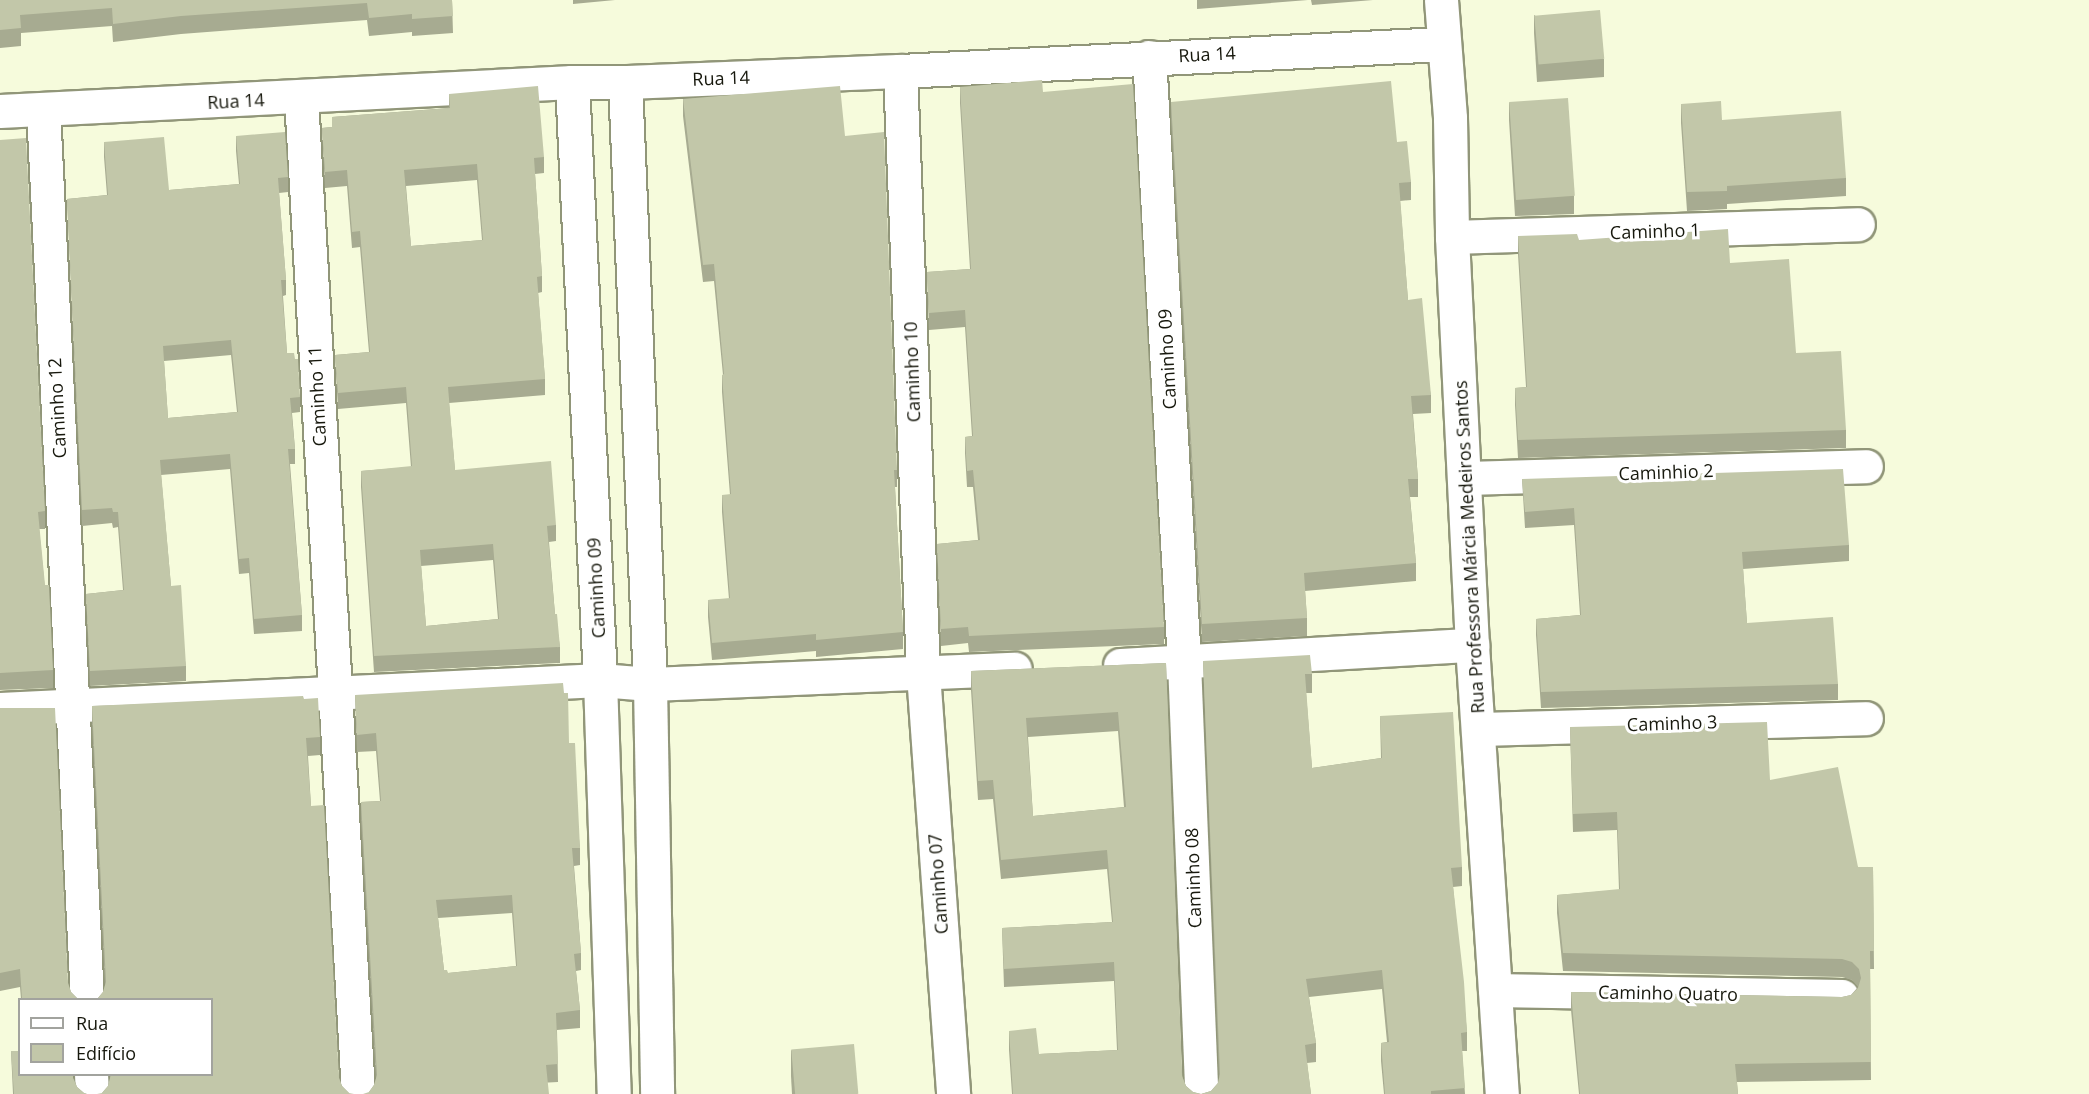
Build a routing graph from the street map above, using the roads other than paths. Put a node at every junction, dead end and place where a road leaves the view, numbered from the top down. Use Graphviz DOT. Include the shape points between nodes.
graph roads {
  1 [pos="1441,0"];
  2 [pos="1443,44"];
  3 [pos="1149,57"];
  4 [pos="900,70"];
  5 [pos="572,82"];
  6 [pos="625,82"];
  7 [pos="301,98"];
  8 [pos="43,110"];
  9 [pos="0,111"];
  10 [pos="1858,224"];
  11 [pos="1452,237"];
  12 [pos="1866,466"];
  13 [pos="1466,478"];
  14 [pos="1472,645"];
  15 [pos="1184,662"];
  16 [pos="1089,666"];
  17 [pos="1042,668"];
  18 [pos="923,673"];
  19 [pos="600,680"];
  20 [pos="650,684"];
  21 [pos="333,694"];
  22 [pos="71,705"];
  23 [pos="0,709"];
  24 [pos="1866,718"];
  25 [pos="1479,729"];
  26 [pos="1495,990"];
  27 [pos="1842,996"];
  28 [pos="87,998"];
  29 [pos="91,1076"];
  30 [pos="92,1094"];
  31 [pos="358,1094"];
  32 [pos="614,1094"];
  33 [pos="657,1094"];
  34 [pos="952,1094"];
  35 [pos="1202,1094"];
  36 [pos="1502,1094"];
  1 -- 2 [label="street, Rua Professora Márcia Medeiros Santos"];
  2 -- 3 [label="street, Rua 14"];
  2 -- 11 [label="street, Rua Professora Márcia Medeiros Santos" via="1450,118"];
  3 -- 4 [label="street, Rua 14"];
  3 -- 15 [label="street, Caminho 09"];
  4 -- 6 [label="street, Rua 14"];
  4 -- 18 [label="street, Caminho 10"];
  5 -- 6 [label="street, Rua 14"];
  5 -- 7 [label="street, Rua 14"];
  5 -- 19 [label="street, Caminho 09"];
  6 -- 20 [label="street"];
  7 -- 8 [label="street, Rua 14"];
  7 -- 21 [label="street, Caminho 11"];
  8 -- 9 [label="street, Rua 14"];
  8 -- 22 [label="street, Caminho 12"];
  10 -- 11 [label="street, Caminho 1"];
  11 -- 13 [label="street, Rua Professora Márcia Medeiros Santos"];
  12 -- 13 [label="street, Caminhio 2"];
  13 -- 14 [label="street, Rua Professora Márcia Medeiros Santos"];
  14 -- 15 [label="street"];
  14 -- 25 [label="street, Rua Professora Márcia Medeiros Santos"];
  15 -- 16 [label="street"];
  15 -- 35 [label="street, Caminho 08"];
  17 -- 18 [label="street"];
  18 -- 20 [label="street"];
  18 -- 34 [label="street, Caminho 07"];
  19 -- 20 [label="street"];
  19 -- 21 [label="street"];
  19 -- 32 [label="street, Caminho 09"];
  20 -- 33 [label="street"];
  21 -- 22 [label="street"];
  21 -- 31 [label="street, Caminho 11"];
  22 -- 23 [label="street"];
  22 -- 28 [label="street, Caminho 12"];
  24 -- 25 [label="street, Caminho 3"];
  25 -- 26 [label="street, Rua Professora Márcia Medeiros Santos"];
  26 -- 27 [label="street, Caminho Quatro"];
  26 -- 36 [label="street, Rua Professora Márcia Medeiros Santos"];
  29 -- 30 [label="street"];
}
